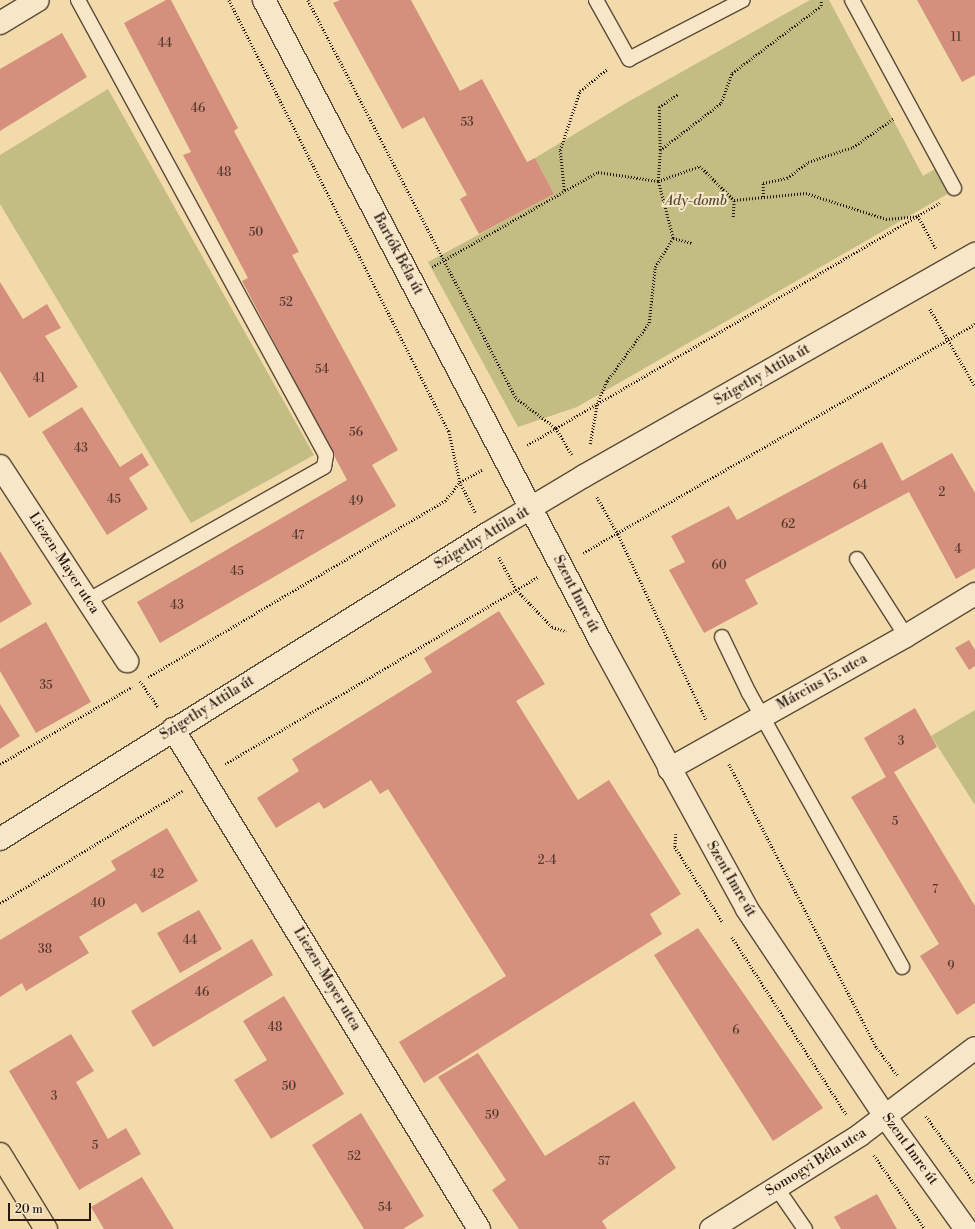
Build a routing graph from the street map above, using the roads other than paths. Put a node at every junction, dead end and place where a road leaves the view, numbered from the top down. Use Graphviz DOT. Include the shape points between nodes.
graph roads {
  1 [pos="38,0"];
  2 [pos="78,0"];
  3 [pos="264,0"];
  4 [pos="596,0"];
  5 [pos="743,0"];
  6 [pos="852,0"];
  7 [pos="0,23"];
  8 [pos="954,188"];
  9 [pos="975,254"];
  10 [pos="0,466"];
  11 [pos="530,508"];
  12 [pos="857,559"];
  13 [pos="975,594"];
  14 [pos="89,600"];
  15 [pos="906,636"];
  16 [pos="722,637"];
  17 [pos="127,661"];
  18 [pos="761,715"];
  19 [pos="173,729"];
  20 [pos="669,769"];
  21 [pos="0,839"];
  22 [pos="902,967"];
  23 [pos="975,1048"];
  24 [pos="885,1116"];
  25 [pos="0,1154"];
  26 [pos="776,1187"];
  27 [pos="46,1229"];
  28 [pos="480,1229"];
  29 [pos="711,1229"];
  30 [pos="805,1229"];
  31 [pos="966,1229"];
  1 -- 7 [label="street"];
  2 -- 14 [label="lane" via="326,455 324,467"];
  3 -- 11 [label="street, Bartók Béla út"];
  4 -- 5 [label="lane" via="628,59"];
  6 -- 8 [label="lane"];
  9 -- 11 [label="street, Szigethy Attila út"];
  10 -- 14 [label="street, Liezen-Mayer utca"];
  11 -- 19 [label="street, Szigethy Attila út"];
  11 -- 20 [label="street, Szent Imre út"];
  12 -- 15 [label="lane"];
  13 -- 15 [label="street, Március 15. utca"];
  14 -- 17 [label="street, Liezen-Mayer utca"];
  15 -- 18 [label="street, Március 15. utca"];
  16 -- 18 [label="lane"];
  18 -- 20 [label="street, Március 15. utca"];
  18 -- 22 [label="lane"];
  19 -- 21 [label="street, Szigethy Attila út"];
  19 -- 28 [label="street, Liezen-Mayer utca"];
  20 -- 24 [label="street, Szent Imre út" via="746,909"];
  23 -- 24 [label="street, Somogyi Béla utca"];
  24 -- 26 [label="street, Somogyi Béla utca" via="860,1135"];
  24 -- 31 [label="street, Szent Imre út"];
  25 -- 27 [label="main road"];
  26 -- 29 [label="street, Somogyi Béla utca"];
  26 -- 30 [label="lane"];
}
